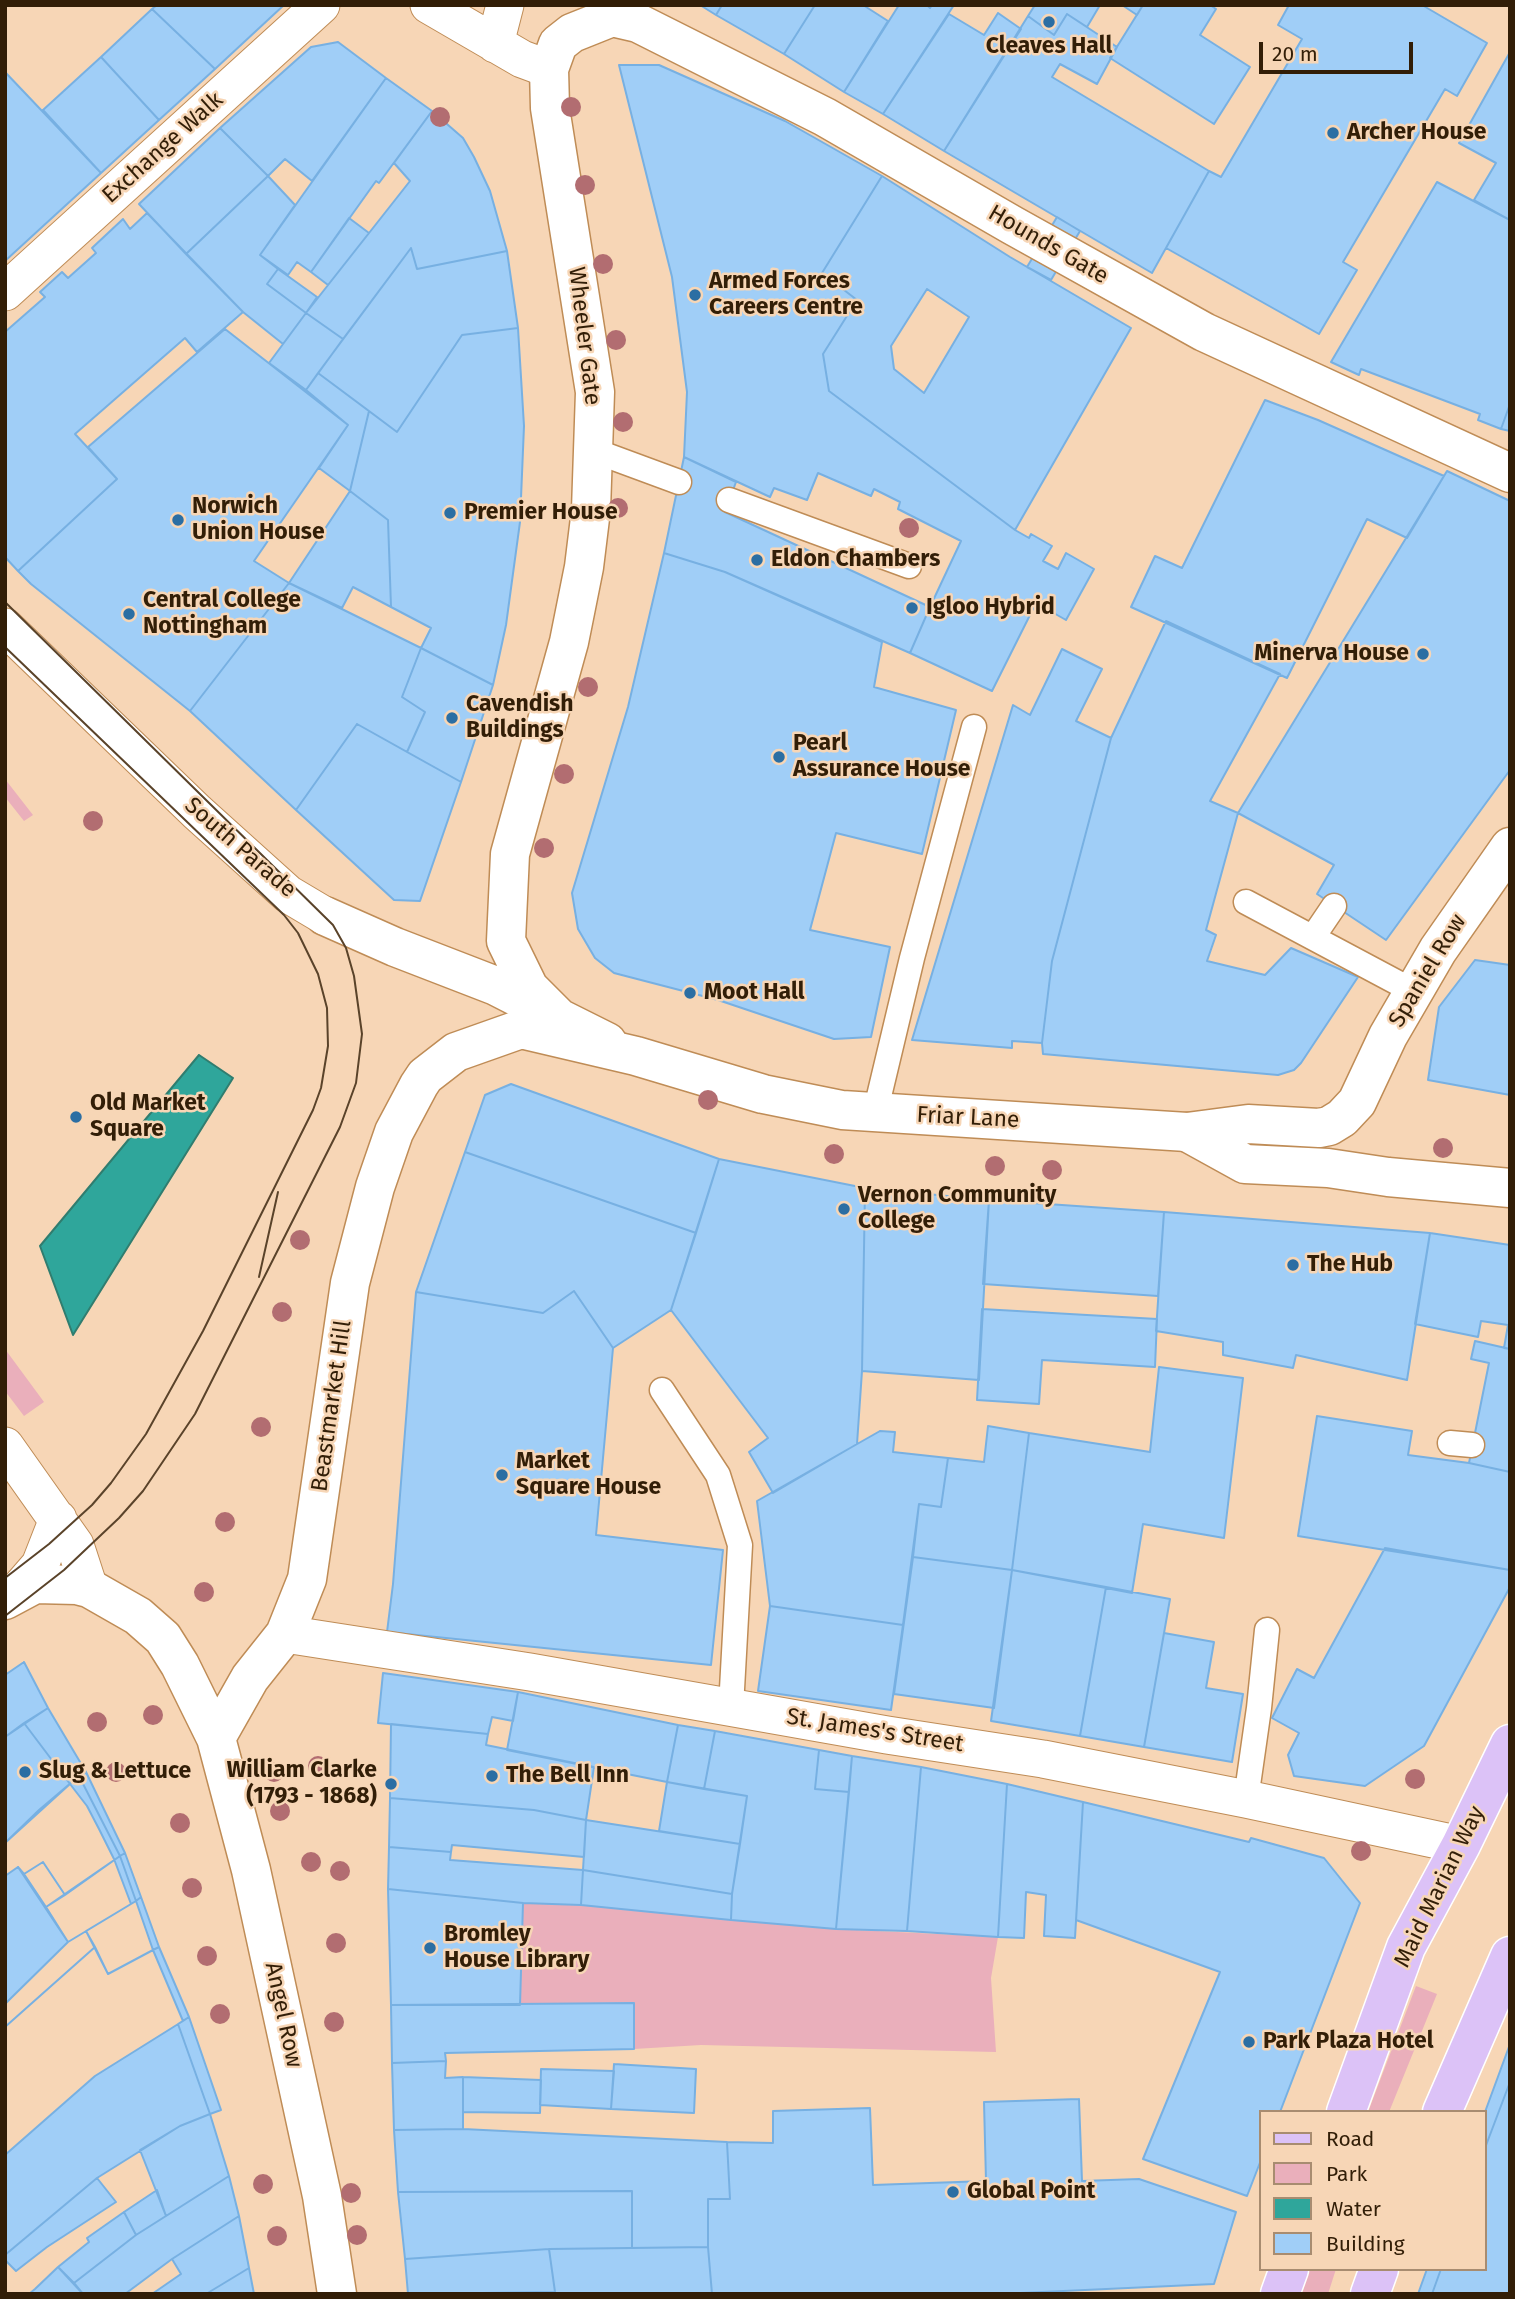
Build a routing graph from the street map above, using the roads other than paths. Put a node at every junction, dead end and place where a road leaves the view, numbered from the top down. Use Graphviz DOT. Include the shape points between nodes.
graph roads {
  1 [pos="321,5"];
  2 [pos="429,5"];
  3 [pos="505,5"];
  4 [pos="590,24"];
  5 [pos="495,44"];
  6 [pos="549,69"];
  7 [pos="5,292"];
  8 [pos="594,451"];
  9 [pos="1510,473"];
  10 [pos="679,482"];
  11 [pos="729,500"];
  12 [pos="909,566"];
  13 [pos="5,626"];
  14 [pos="974,727"];
  15 [pos="1510,847"];
  16 [pos="1247,902"];
  17 [pos="1334,906"];
  18 [pos="325,916"];
  19 [pos="1313,937"];
  20 [pos="1413,991"];
  21 [pos="559,1018"];
  22 [pos="636,1056"];
  23 [pos="435,1067"];
  24 [pos="1357,1102"];
  25 [pos="875,1112"];
  26 [pos="1187,1132"];
  27 [pos="1388,1177"];
  28 [pos="1510,1188"];
  29 [pos="662,1390"];
  30 [pos="5,1446"];
  31 [pos="58,1520"];
  32 [pos="89,1588"];
  33 [pos="9,1598"];
  34 [pos="1267,1630"];
  35 [pos="285,1634"];
  36 [pos="731,1707"];
  37 [pos="216,1738"];
  38 [pos="1510,1744"];
  39 [pos="1246,1799"];
  40 [pos="1461,1845"];
  41 [pos="1510,1956"];
  42 [pos="1347,2110"];
  43 [pos="1443,2110"];
  44 [pos="1288,2271"];
  45 [pos="1378,2271"];
  46 [pos="337,2294"];
  47 [pos="1280,2294"];
  48 [pos="1370,2294"];
  1 -- 7 [label="street, Exchange Walk"];
  2 -- 5 [label="street"];
  3 -- 5 [label="street"];
  4 -- 6 [label="street, Wheeler Gate" via="558,44"];
  4 -- 9 [label="street, Hounds Gate" via="612,17 638,23 825,117 1204,332"];
  5 -- 6 [label="street"];
  6 -- 8 [label="street, Wheeler Gate" via="550,108 595,392"];
  8 -- 10 [label="lane"];
  8 -- 21 [label="street, Wheeler Gate" via="584,567 572,629 510,853 508,883 506,942 528,988"];
  11 -- 12 [label="lane"];
  13 -- 18 [label="street, South Parade" via="197,812 288,894"];
  14 -- 25 [label="lane"];
  15 -- 20 [label="street, Spaniel Row"];
  16 -- 19 [label="lane"];
  17 -- 19 [label="lane"];
  18 -- 21 [label="street, South Parade" via="496,986"];
  19 -- 20 [label="lane"];
  20 -- 24 [label="street, Spaniel Row"];
  21 -- 22 [label="street, Wheeler Gate"];
  22 -- 23 [label="street, Friar Lane" via="522,1029 456,1052"];
  22 -- 25 [label="street, Friar Lane" via="781,1098"];
  23 -- 35 [label="street, Beastmarket Hill" via="419,1085 394,1132 369,1211 350,1283 307,1579"];
  24 -- 26 [label="street, Spaniel Row" via="1342,1118 1319,1128 1248,1124"];
  24 -- 27 [label="street, Spaniel Row" via="1352,1142"];
  25 -- 26 [label="street, Friar Lane"];
  26 -- 27 [label="street, Friar Lane" via="1245,1164 1328,1168"];
  27 -- 28 [label="street, Friar Lane"];
  29 -- 36 [label="lane" via="718,1475 740,1545"];
  30 -- 31 [label="street"];
  31 -- 32 [label="street" via="80,1554"];
  31 -- 33 [label="street" via="40,1565"];
  32 -- 33 [label="street" via="35,1584"];
  32 -- 37 [label="street, Angel Row" via="138,1616 163,1638"];
  34 -- 39 [label="lane"];
  35 -- 36 [label="street, St. James's Street"];
  35 -- 37 [label="street, Beastmarket Hill" via="250,1678"];
  36 -- 39 [label="street, St. James's Street" via="1043,1759"];
  37 -- 46 [label="street, Angel Row" via="251,1870 321,2196"];
  38 -- 40 [label="main road, Maid Marian Way"];
  39 -- 40 [label="street, St. James's Street"];
  40 -- 42 [label="main road, Maid Marian Way" via="1406,1947"];
  41 -- 43 [label="main road"];
  44 -- 47 [label="main road"];
  45 -- 48 [label="main road"];
}
